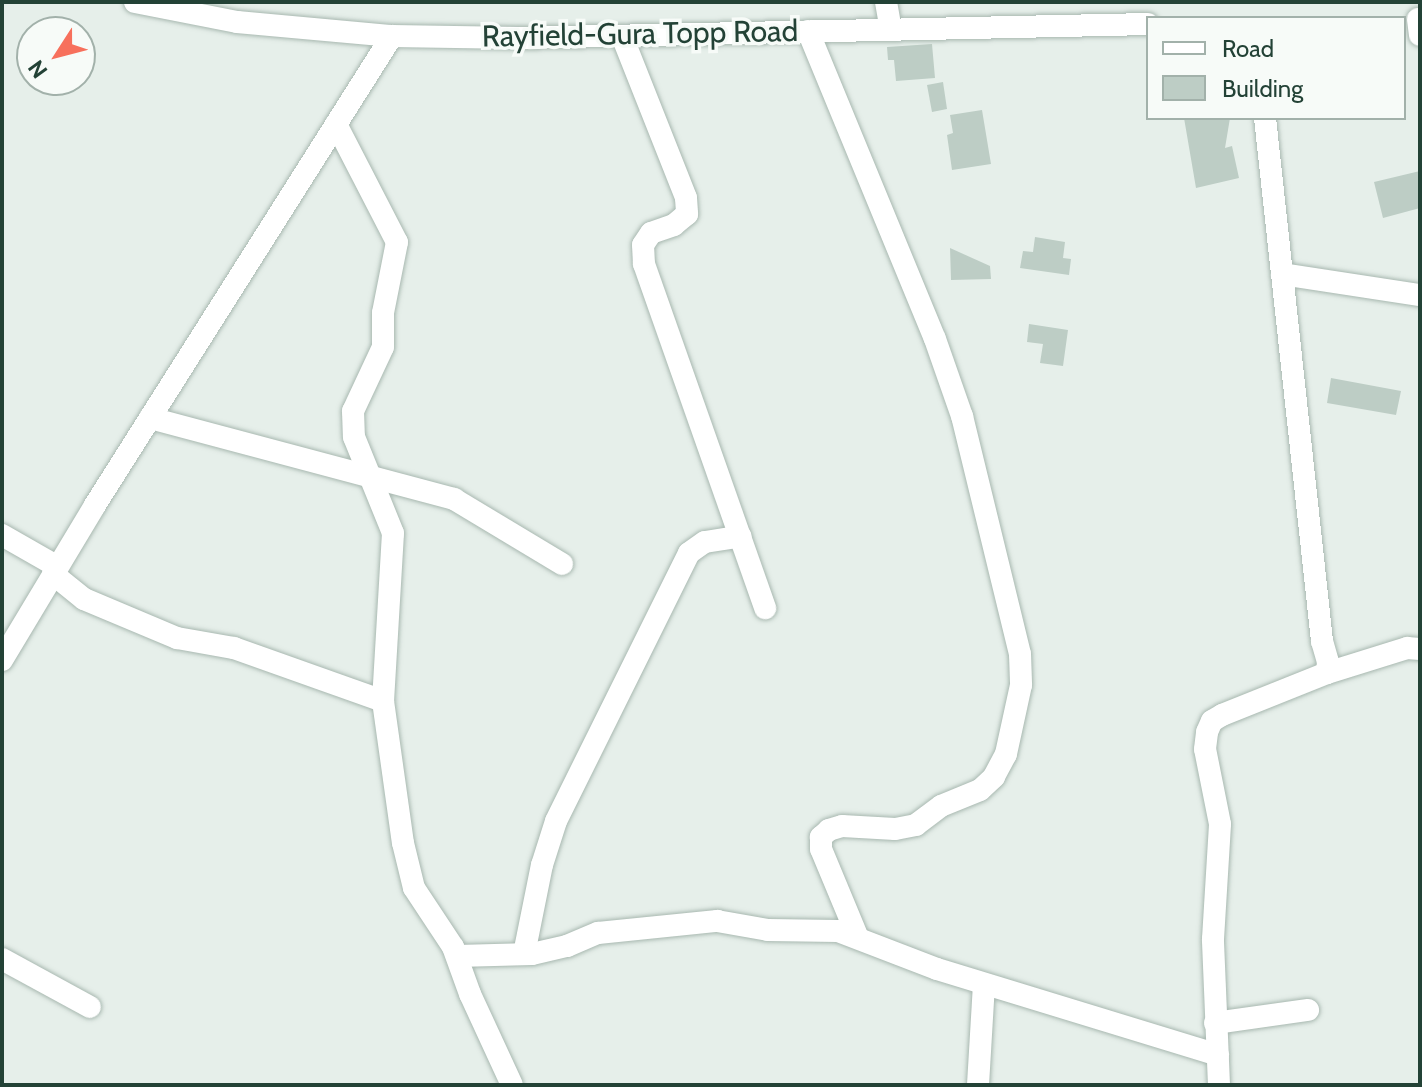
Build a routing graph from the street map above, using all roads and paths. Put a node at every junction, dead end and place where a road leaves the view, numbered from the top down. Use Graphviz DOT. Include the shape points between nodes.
graph roads {
  1 [pos="135,2"];
  2 [pos="886,2"];
  3 [pos="1146,24"];
  4 [pos="891,29"];
  5 [pos="808,31"];
  6 [pos="392,36"];
  7 [pos="622,36"];
  8 [pos="1265,120"];
  9 [pos="336,124"];
  10 [pos="1282,274"];
  11 [pos="1420,295"];
  12 [pos="150,418"];
  13 [pos="371,478"];
  14 [pos="2,535"];
  15 [pos="741,536"];
  16 [pos="562,564"];
  17 [pos="55,571"];
  18 [pos="765,608"];
  19 [pos="1420,649"];
  20 [pos="2,660"];
  21 [pos="1327,673"];
  22 [pos="383,701"];
  23 [pos="858,938"];
  24 [pos="524,954"];
  25 [pos="457,956"];
  26 [pos="2,959"];
  27 [pos="984,984"];
  28 [pos="90,1007"];
  29 [pos="1308,1010"];
  30 [pos="1215,1023"];
  31 [pos="1218,1055"];
  32 [pos="512,1085"];
  33 [pos="978,1085"];
  34 [pos="1219,1085"];
  1 -- 6 [label="street, Rayfield-Gura Topp Road" via="237,22"];
  2 -- 4 [label="street"];
  3 -- 4 [label="street, Rayfield-Gura Topp Road"];
  4 -- 5 [label="street, Rayfield-Gura Topp Road"];
  5 -- 7 [label="street, Rayfield-Gura Topp Road"];
  5 -- 23 [label="street" via="962,416 1020,654 1017,716 1006,754 980,790 941,806 916,825 842,826 821,837 821,849"];
  6 -- 7 [label="street, Rayfield-Gura Topp Road"];
  6 -- 9 [label="street"];
  7 -- 15 [label="street" via="686,198 687,214 651,233 643,245 644,264"];
  8 -- 10 [label="street"];
  9 -- 12 [label="street"];
  9 -- 13 [label="street" via="397,242 383,313 383,347 353,411 354,437"];
  10 -- 11 [label="street"];
  10 -- 21 [label="street"];
  12 -- 13 [label="street"];
  12 -- 17 [label="street"];
  13 -- 16 [label="street" via="454,499"];
  13 -- 22 [label="street" via="393,533"];
  14 -- 17 [label="street"];
  15 -- 18 [label="street"];
  15 -- 24 [label="street" via="705,542 689,553 556,821"];
  17 -- 20 [label="street"];
  17 -- 22 [label="street" via="84,599 177,638 234,648"];
  19 -- 21 [label="street" via="1407,648"];
  21 -- 30 [label="street" via="1222,715 1207,732 1205,749 1220,824 1213,939"];
  22 -- 25 [label="street" via="414,888"];
  23 -- 24 [label="street" via="838,931 768,930 717,921 598,933 567,946"];
  23 -- 27 [label="street"];
  24 -- 25 [label="street"];
  25 -- 32 [label="street"];
  26 -- 28 [label="street"];
  27 -- 31 [label="street"];
  27 -- 33 [label="street"];
  29 -- 30 [label="street"];
  30 -- 31 [label="street"];
  31 -- 34 [label="street"];
}
